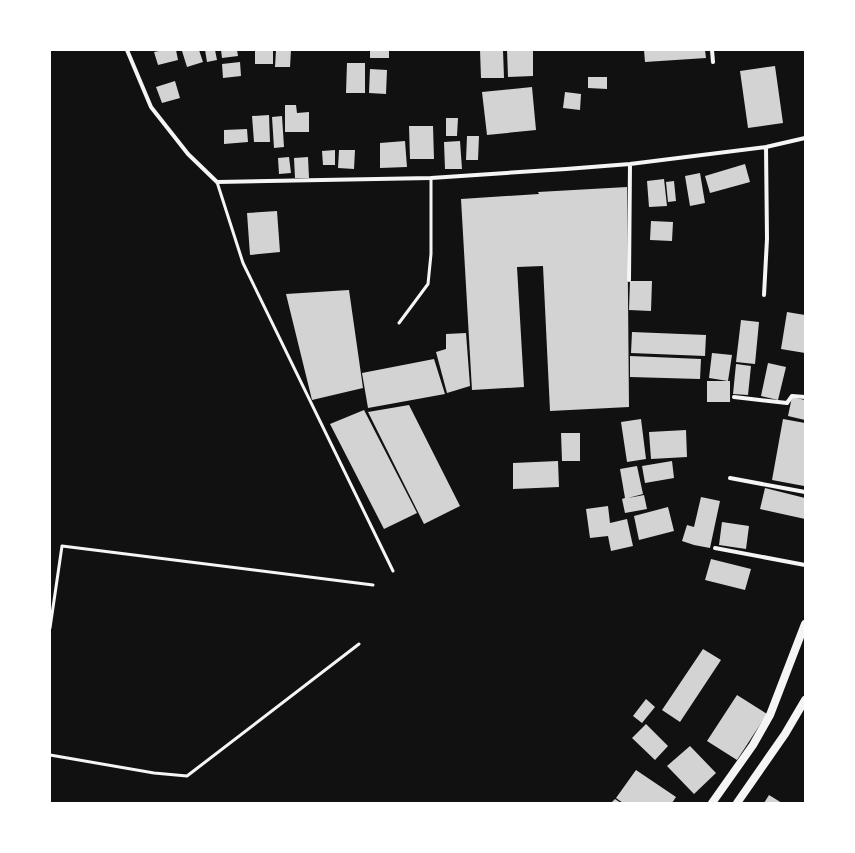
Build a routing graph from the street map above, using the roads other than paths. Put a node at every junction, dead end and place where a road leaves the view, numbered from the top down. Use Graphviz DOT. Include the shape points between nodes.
graph roads {
  1 [pos="127,50"];
  2 [pos="712,50"];
  3 [pos="713,62"];
  4 [pos="805,138"];
  5 [pos="766,147"];
  6 [pos="630,164"];
  7 [pos="432,178"];
  8 [pos="217,182"];
  9 [pos="629,280"];
  10 [pos="764,295"];
  11 [pos="399,323"];
  12 [pos="734,397"];
  13 [pos="805,397"];
  14 [pos="730,478"];
  15 [pos="805,492"];
  16 [pos="715,548"];
  17 [pos="805,565"];
  18 [pos="393,571"];
  19 [pos="373,585"];
  20 [pos="805,627"];
  21 [pos="50,628"];
  22 [pos="359,644"];
  23 [pos="805,700"];
  24 [pos="50,755"];
  25 [pos="712,803"];
  26 [pos="737,803"];
  1 -- 8 [label="street" via="151,107 188,154"];
  2 -- 3 [label="street"];
  4 -- 5 [label="street"];
  5 -- 6 [label="street"];
  5 -- 10 [label="street" via="767,239"];
  6 -- 7 [label="street"];
  6 -- 9 [label="street"];
  7 -- 8 [label="street"];
  7 -- 11 [label="lane" via="428,284"];
  8 -- 18 [label="lane" via="243,263"];
  12 -- 13 [label="street" via="787,403 792,396"];
  14 -- 15 [label="street"];
  16 -- 17 [label="street"];
  19 -- 21 [label="lane" via="62,546"];
  20 -- 25 [label="main road" via="770,716"];
  22 -- 24 [label="lane" via="187,776 154,773"];
  23 -- 26 [label="main road" via="785,734"];
}
